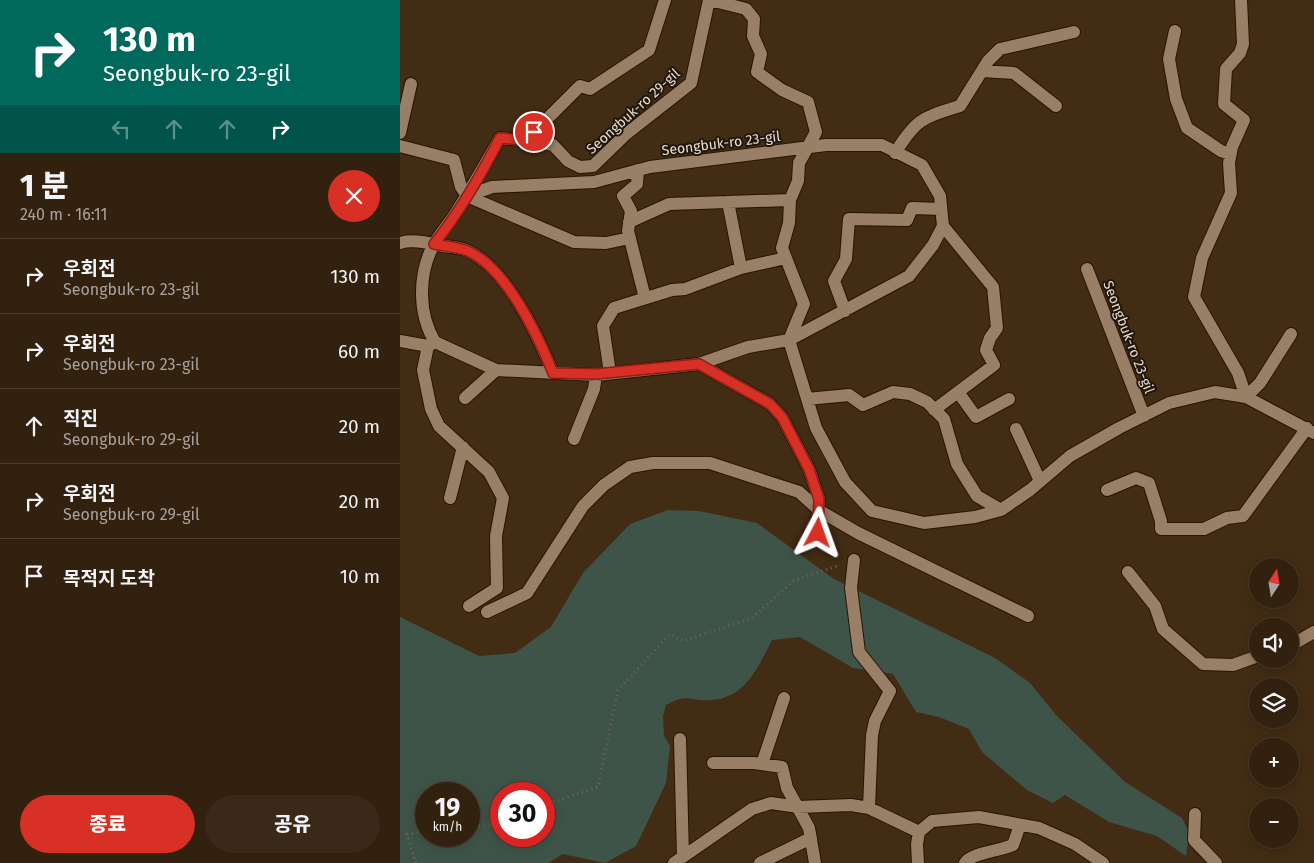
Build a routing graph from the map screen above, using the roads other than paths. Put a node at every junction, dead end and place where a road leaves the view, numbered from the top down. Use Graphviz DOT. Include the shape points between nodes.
graph roads {
  1 [pos="665,0"];
  2 [pos="709,0"];
  3 [pos="1241,0"];
  4 [pos="1175,31"];
  5 [pos="1074,32"];
  6 [pos="982,71"];
  7 [pos="411,84"];
  8 [pos="1056,106"];
  9 [pos="400,133"];
  10 [pos="522,140"];
  11 [pos="400,146"];
  12 [pos="808,147"];
  13 [pos="895,153"];
  14 [pos="1230,154"];
  15 [pos="638,170"];
  16 [pos="467,196"];
  17 [pos="790,200"];
  18 [pos="728,202"];
  19 [pos="941,208"];
  20 [pos="629,222"];
  21 [pos="943,226"];
  22 [pos="630,238"];
  23 [pos="400,243"];
  24 [pos="434,244"];
  25 [pos="786,258"];
  26 [pos="741,268"];
  27 [pos="1087,269"];
  28 [pos="646,298"];
  29 [pos="845,311"];
  30 [pos="1291,334"];
  31 [pos="789,340"];
  32 [pos="400,341"];
  33 [pos="432,344"];
  34 [pos="699,364"];
  35 [pos="496,370"];
  36 [pos="553,373"];
  37 [pos="610,373"];
  38 [pos="596,374"];
  39 [pos="958,392"];
  40 [pos="1246,397"];
  41 [pos="465,398"];
  42 [pos="807,399"];
  43 [pos="1009,399"];
  44 [pos="934,410"];
  45 [pos="1144,416"];
  46 [pos="1016,429"];
  47 [pos="1310,430"];
  48 [pos="574,439"];
  49 [pos="463,447"];
  50 [pos="1040,481"];
  51 [pos="1107,490"];
  52 [pos="450,498"];
  53 [pos="820,510"];
  54 [pos="1001,510"];
  55 [pos="818,533"];
  56 [pos="854,560"];
  57 [pos="1128,572"];
  58 [pos="469,606"];
  59 [pos="487,612"];
  60 [pos="1028,616"];
  61 [pos="1314,632"];
  62 [pos="1299,641"];
  63 [pos="1249,659"];
  64 [pos="784,698"];
  65 [pos="680,740"];
  66 [pos="714,763"];
  67 [pos="762,764"];
  68 [pos="798,807"];
  69 [pos="869,808"];
  70 [pos="1195,814"];
  71 [pos="1020,825"];
  72 [pos="919,832"];
  73 [pos="811,838"];
  74 [pos="678,860"];
  75 [pos="760,863"];
  76 [pos="815,863"];
  77 [pos="918,863"];
  78 [pos="965,863"];
  79 [pos="1103,863"];
  80 [pos="1216,863"];
  1 -- 10 [label="street" via="649,50 590,89 580,86"];
  2 -- 10 [label="street, Seongbuk-ro 29-gil" via="691,83 626,134 593,166 580,167 568,161 553,146"];
  2 -- 12 [label="street" via="746,9 754,19 753,36 761,54 757,72 782,90 808,102 816,132"];
  3 -- 14 [label="street" via="1243,44 1226,69 1224,104 1244,120"];
  4 -- 14 [label="street" via="1169,59 1176,99 1187,128"];
  5 -- 6 [label="street" via="1000,49"];
  6 -- 8 [label="street" via="1014,73"];
  6 -- 13 [label="street" via="960,106 926,117 910,129"];
  7 -- 9 [label="street"];
  10 -- 16 [label="street, Seongbuk-ro 29-gil" via="500,138"];
  11 -- 16 [label="street" via="454,160 461,187"];
  12 -- 13 [label="street, Seongbuk-ro 23-gil" via="882,146"];
  12 -- 15 [label="street, Seongbuk-ro 23-gil"];
  12 -- 17 [label="street" via="799,163 798,181"];
  13 -- 19 [label="street, Seongbuk-ro 23-gil" via="922,165 940,196"];
  14 -- 40 [label="street" via="1231,193 1202,258 1194,297 1238,373"];
  15 -- 16 [label="street, Seongbuk-ro 23-gil" via="594,182 492,187"];
  15 -- 20 [label="street" via="638,184 623,196 631,211"];
  16 -- 22 [label="street" via="574,242 606,243"];
  16 -- 24 [label="street"];
  17 -- 18 [label="street"];
  17 -- 25 [label="street" via="790,223 782,248"];
  18 -- 20 [label="street" via="669,204"];
  18 -- 26 [label="street"];
  19 -- 21 [label="street, Seongbuk-ro 23-gil"];
  19 -- 29 [label="street" via="912,208 907,220 849,219 846,259 834,281"];
  20 -- 22 [label="street"];
  21 -- 29 [label="street" via="909,276"];
  21 -- 39 [label="street" via="993,287 997,328 986,350 994,365"];
  22 -- 28 [label="street"];
  23 -- 24 [label="street"];
  24 -- 33 [label="street" via="426,263 422,295 424,318"];
  24 -- 36 [label="street" via="467,251 491,266 516,301"];
  25 -- 26 [label="street"];
  25 -- 31 [label="street" via="804,304"];
  26 -- 28 [label="street" via="685,289"];
  27 -- 45 [label="street, Seongbuk-ro 23-gil"];
  28 -- 37 [label="street" via="614,308 603,326"];
  29 -- 31 [label="street"];
  30 -- 40 [label="street" via="1260,383"];
  31 -- 34 [label="street" via="748,347"];
  31 -- 42 [label="street, Seongbuk-ro 23-gil"];
  32 -- 33 [label="street"];
  33 -- 35 [label="street"];
  33 -- 49 [label="street" via="423,370 431,408 440,426"];
  34 -- 37 [label="street"];
  34 -- 53 [label="street" via="770,404 782,417 809,469"];
  35 -- 36 [label="street"];
  35 -- 41 [label="street"];
  36 -- 38 [label="street"];
  37 -- 38 [label="street"];
  38 -- 48 [label="street" via="594,389"];
  39 -- 43 [label="street" via="976,417"];
  39 -- 44 [label="street"];
  40 -- 45 [label="street, Seongbuk-ro 23-gil" via="1215,392 1169,403"];
  40 -- 47 [label="street, Seongbuk-ro 23-gil"];
  42 -- 44 [label="street" via="849,395 863,406 893,392 910,394 927,402"];
  42 -- 54 [label="street, Seongbuk-ro 23-gil" via="816,428 845,482 872,511 924,524"];
  44 -- 54 [label="street" via="944,419 958,464 977,496"];
  45 -- 50 [label="street, Seongbuk-ro 23-gil" via="1070,456"];
  46 -- 50 [label="street"];
  47 -- 51 [label="street" via="1243,516 1228,518 1204,529 1161,529 1149,483 1136,478"];
  49 -- 52 [label="street"];
  49 -- 58 [label="street" via="489,472 502,498 496,536 497,588"];
  50 -- 54 [label="street, Seongbuk-ro 23-gil"];
  53 -- 55 [label="street"];
  53 -- 59 [label="street" via="799,492 710,463 653,463 630,467 604,485 584,506 527,593"];
  53 -- 60 [label="street" via="858,533"];
  56 -- 69 [label="street" via="851,588 859,652 890,691 875,721 872,735"];
  57 -- 63 [label="street" via="1155,606 1163,629 1203,664 1233,664"];
  61 -- 62 [label="street"];
  64 -- 67 [label="street"];
  65 -- 74 [label="street"];
  66 -- 67 [label="street"];
  67 -- 68 [label="street" via="782,767 787,788"];
  68 -- 69 [label="street"];
  68 -- 73 [label="street"];
  68 -- 74 [label="street" via="771,803 752,809"];
  69 -- 72 [label="street"];
  70 -- 80 [label="street" via="1194,840"];
  71 -- 72 [label="street" via="979,817 932,821"];
  71 -- 78 [label="street" via="1012,845 971,856"];
  71 -- 79 [label="street" via="1039,828 1075,844"];
  72 -- 77 [label="street"];
  73 -- 75 [label="street"];
  73 -- 76 [label="street"];
}
